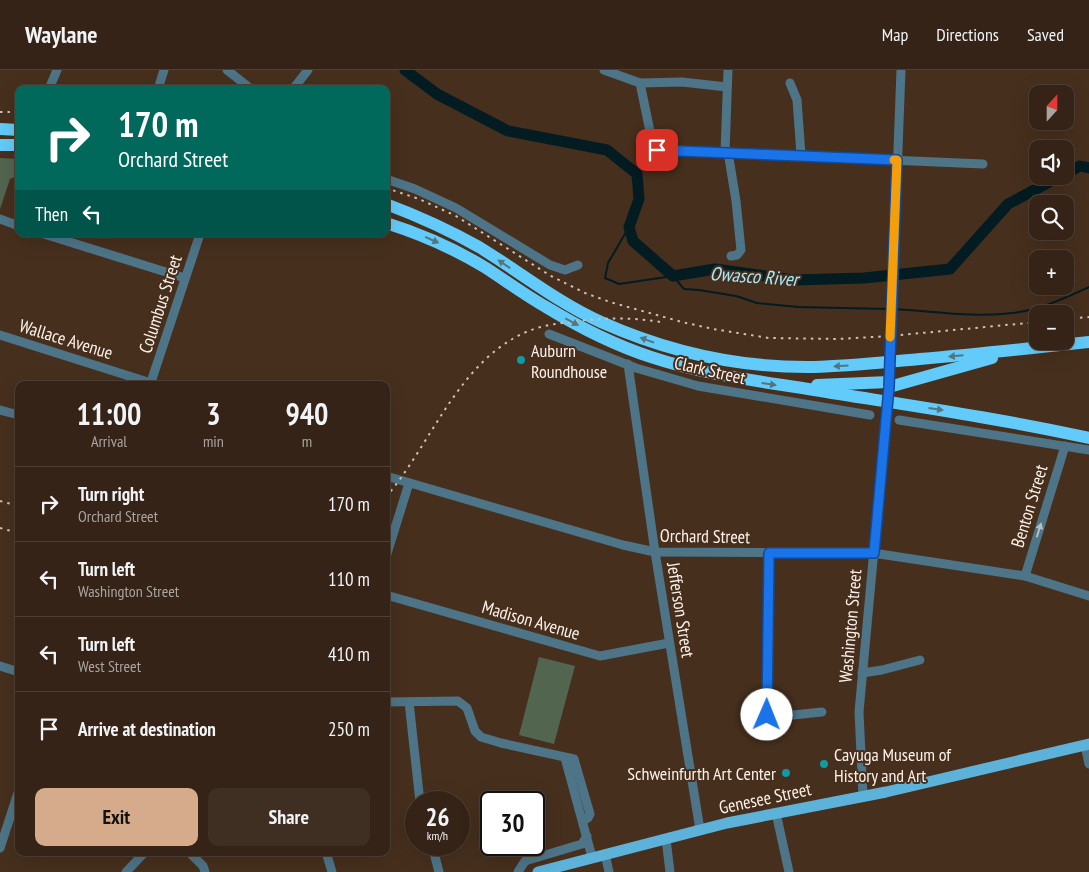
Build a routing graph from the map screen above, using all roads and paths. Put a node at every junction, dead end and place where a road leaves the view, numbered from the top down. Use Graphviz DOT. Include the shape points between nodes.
graph roads {
  1 [pos="57,70"];
  2 [pos="164,70"];
  3 [pos="227,70"];
  4 [pos="308,70"];
  5 [pos="604,70"];
  6 [pos="728,70"];
  7 [pos="900,70"];
  8 [pos="640,83"];
  9 [pos="790,83"];
  10 [pos="51,85"];
  11 [pos="159,85"];
  12 [pos="246,85"];
  13 [pos="296,85"];
  14 [pos="727,87"];
  15 [pos="0,130"];
  16 [pos="15,130"];
  17 [pos="0,145"];
  18 [pos="15,145"];
  19 [pos="726,152"];
  20 [pos="801,155"];
  21 [pos="897,160"];
  22 [pos="983,164"];
  23 [pos="390,181"];
  24 [pos="390,206"];
  25 [pos="0,219"];
  26 [pos="390,224"];
  27 [pos="15,225"];
  28 [pos="54,237"];
  29 [pos="199,237"];
  30 [pos="731,256"];
  31 [pos="578,265"];
  32 [pos="185,278"];
  33 [pos="549,334"];
  34 [pos="0,335"];
  35 [pos="1089,342"];
  36 [pos="1005,352"];
  37 [pos="890,361"];
  38 [pos="628,364"];
  39 [pos="142,381"];
  40 [pos="152,381"];
  41 [pos="889,385"];
  42 [pos="799,388"];
  43 [pos="888,402"];
  44 [pos="0,410"];
  45 [pos="15,414"];
  46 [pos="870,415"];
  47 [pos="899,420"];
  48 [pos="1089,438"];
  49 [pos="1065,446"];
  50 [pos="1089,450"];
  51 [pos="390,477"];
  52 [pos="409,483"];
  53 [pos="390,545"];
  54 [pos="655,552"];
  55 [pos="769,553"];
  56 [pos="874,553"];
  57 [pos="1025,576"];
  58 [pos="390,595"];
  59 [pos="1089,596"];
  60 [pos="669,643"];
  61 [pos="920,660"];
  62 [pos="0,666"];
  63 [pos="15,671"];
  64 [pos="862,673"];
  65 [pos="390,702"];
  66 [pos="409,702"];
  67 [pos="822,712"];
  68 [pos="1087,745"];
  69 [pos="1089,764"];
  70 [pos="419,791"];
  71 [pos="863,796"];
  72 [pos="15,802"];
  73 [pos="776,813"];
  74 [pos="700,830"];
  75 [pos="587,836"];
  76 [pos="666,839"];
  77 [pos="0,848"];
  78 [pos="605,854"];
  79 [pos="141,856"];
  80 [pos="194,856"];
  81 [pos="327,856"];
  82 [pos="435,856"];
  83 [pos="592,857"];
  84 [pos="126,872"];
  85 [pos="205,872"];
  86 [pos="332,872"];
  87 [pos="440,872"];
  88 [pos="518,872"];
  89 [pos="538,872"];
  90 [pos="609,872"];
  91 [pos="670,872"];
  92 [pos="789,872"];
  1 -- 10 [label="street"];
  2 -- 11 [label="street"];
  3 -- 12 [label="street"];
  4 -- 13 [label="street"];
  5 -- 8 [label="street"];
  6 -- 14 [label="street"];
  7 -- 21 [label="street, Washington Street"];
  8 -- 14 [label="street" via="682,82"];
  8 -- 19 [label="street" via="653,146 657,150"];
  9 -- 20 [label="street" via="797,100"];
  14 -- 19 [label="street"];
  15 -- 16 [label="highway"];
  17 -- 18 [label="highway"];
  19 -- 20 [label="street"];
  19 -- 30 [label="street" via="741,250 738,255"];
  20 -- 21 [label="street"];
  21 -- 22 [label="street"];
  21 -- 37 [label="street, Washington Street"];
  23 -- 31 [label="street" via="456,208 550,265 565,270"];
  37 -- 24 [label="highway, one-way" via="814,367 769,366 663,345 585,314 460,236"];
  25 -- 27 [label="street"];
  26 -- 42 [label="highway, one-way" via="451,249 564,318 627,348 706,373"];
  28 -- 32 [label="street"];
  29 -- 32 [label="street, Columbus Street"];
  32 -- 40 [label="street, Columbus Street"];
  33 -- 38 [label="street, Clark Street"];
  34 -- 39 [label="street, Wallace Avenue"];
  35 -- 36 [label="highway"];
  36 -- 37 [label="highway, one-way"];
  36 -- 41 [label="highway"];
  37 -- 41 [label="street, Washington Street"];
  38 -- 46 [label="street, Clark Street" via="698,386"];
  38 -- 54 [label="street, Jefferson Street"];
  41 -- 42 [label="highway"];
  41 -- 43 [label="street, Washington Street"];
  42 -- 43 [label="highway"];
  43 -- 48 [label="highway, one-way" via="978,415"];
  43 -- 56 [label="street, Washington Street"];
  44 -- 45 [label="street"];
  47 -- 49 [label="street"];
  49 -- 50 [label="street"];
  57 -- 49 [label="street, Benton Street, one-way"];
  51 -- 52 [label="street, Orchard Street"];
  52 -- 53 [label="street"];
  52 -- 54 [label="street, Orchard Street"];
  54 -- 55 [label="street, Orchard Street"];
  54 -- 60 [label="street, Jefferson Street"];
  55 -- 56 [label="street, Orchard Street"];
  55 -- 67 [label="street" via="767,715"];
  56 -- 57 [label="street, Orchard Street"];
  56 -- 64 [label="street, Washington Street"];
  57 -- 59 [label="street, Orchard Street"];
  58 -- 60 [label="street, Madison Avenue" via="600,656"];
  60 -- 74 [label="street, Jefferson Street"];
  61 -- 64 [label="street"];
  62 -- 63 [label="street"];
  64 -- 71 [label="street, Washington Street" via="859,712"];
  65 -- 66 [label="street"];
  66 -- 70 [label="street"];
  66 -- 75 [label="street" via="458,702 467,708 475,731 481,737 565,758"];
  68 -- 69 [label="street"];
  68 -- 71 [label="main road, Genesee Street"];
  71 -- 73 [label="main road, Genesee Street"];
  72 -- 77 [label="street"];
  73 -- 74 [label="main road, Genesee Street"];
  73 -- 92 [label="street"];
  74 -- 76 [label="main road, Genesee Street"];
  75 -- 83 [label="street"];
  75 -- 88 [label="street" via="582,844 525,861"];
  76 -- 78 [label="main road, Genesee Street"];
  76 -- 91 [label="street"];
  78 -- 83 [label="main road, Genesee Street"];
  78 -- 90 [label="street"];
  79 -- 84 [label="street"];
  80 -- 85 [label="street"];
  81 -- 86 [label="street"];
  82 -- 87 [label="street"];
  83 -- 89 [label="main road, Genesee Street"];
}
